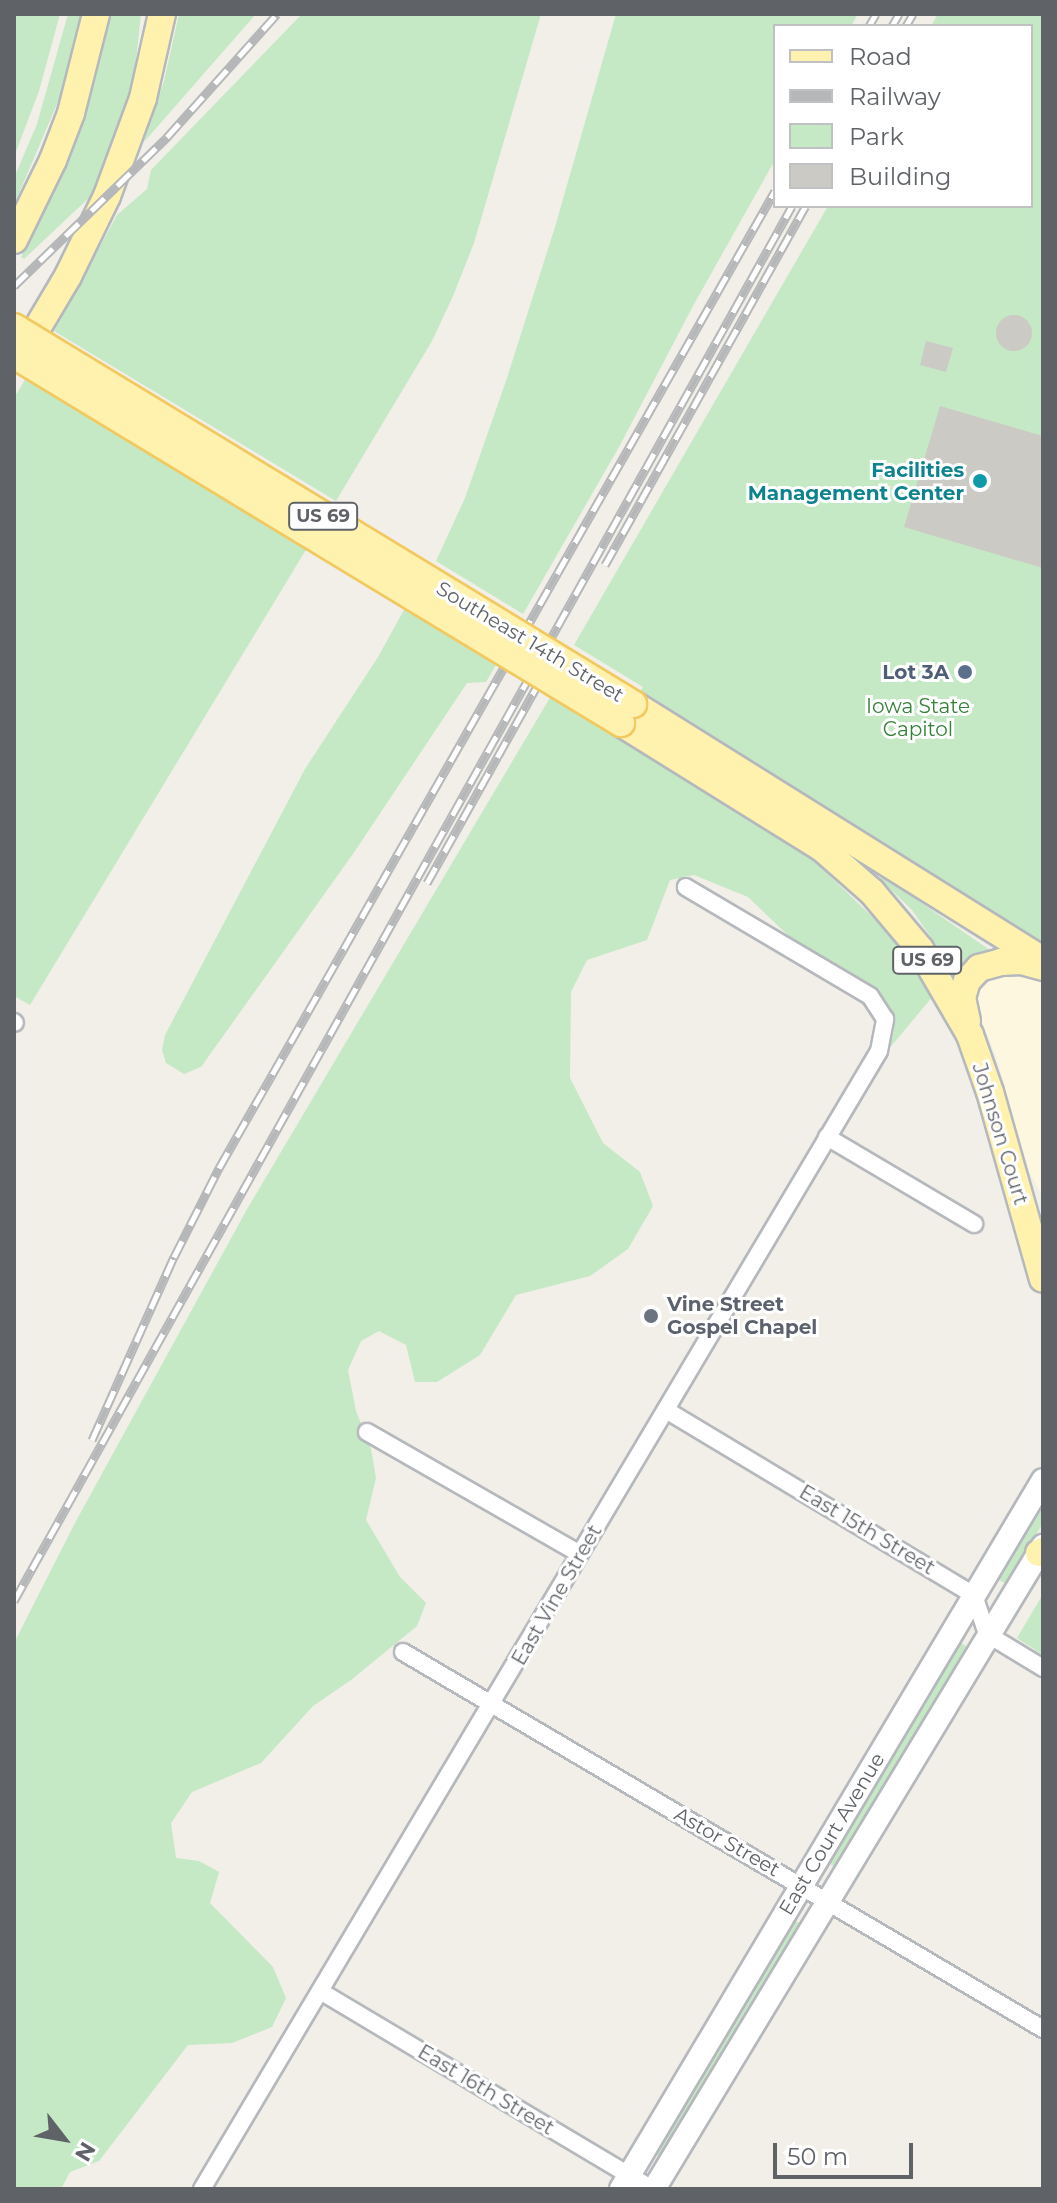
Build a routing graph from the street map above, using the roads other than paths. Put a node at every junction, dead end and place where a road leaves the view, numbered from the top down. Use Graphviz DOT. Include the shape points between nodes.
graph roads {
  1 [pos="96,14"];
  2 [pos="162,14"];
  3 [pos="14,240"];
  4 [pos="14,327"];
  5 [pos="14,355"];
  6 [pos="14,367"];
  7 [pos="627,714"];
  8 [pos="686,887"];
  9 [pos="1043,960"];
  10 [pos="1043,967"];
  11 [pos="970,1035"];
  12 [pos="827,1137"];
  13 [pos="974,1224"];
  14 [pos="1043,1279"];
  15 [pos="666,1410"];
  16 [pos="367,1432"];
  17 [pos="1043,1480"];
  18 [pos="1042,1550"];
  19 [pos="580,1554"];
  20 [pos="974,1595"];
  21 [pos="987,1634"];
  22 [pos="403,1652"];
  23 [pos="1043,1668"];
  24 [pos="494,1703"];
  25 [pos="801,1886"];
  26 [pos="827,1901"];
  27 [pos="320,1991"];
  28 [pos="1043,2029"];
  29 [pos="625,2182"];
  30 [pos="202,2189"];
  31 [pos="653,2189"];
  1 -- 3 [label="main road" via="71,113"];
  2 -- 6 [label="main road" via="143,98 107,196"];
  4 -- 7 [label="main road, Southeast 14th Street / US 69, bridge"];
  5 -- 7 [label="main road, Southeast 14th Street / US 69, bridge"];
  7 -- 9 [label="main road, Southeast 14th Street / US 69"];
  7 -- 11 [label="main road, Southeast 14th Street / US 69" via="859,878 920,949"];
  8 -- 12 [label="street, East Vine Street" via="870,996 885,1019 879,1051"];
  10 -- 11 [label="main road" via="1021,961 979,968 967,981 962,998"];
  11 -- 14 [label="main road, Johnson Court / US 69"];
  12 -- 13 [label="street"];
  12 -- 15 [label="street, East Vine Street"];
  15 -- 19 [label="street, East Vine Street"];
  15 -- 20 [label="street, East 15th Street"];
  16 -- 19 [label="street"];
  17 -- 20 [label="street, East Court Avenue"];
  18 -- 21 [label="street, East Court Avenue"];
  19 -- 24 [label="street, East Vine Street"];
  20 -- 21 [label="street"];
  20 -- 25 [label="street, East Court Avenue"];
  21 -- 23 [label="street"];
  21 -- 26 [label="street, East Court Avenue"];
  22 -- 24 [label="street, Astor Street"];
  24 -- 25 [label="street, Astor Street"];
  24 -- 27 [label="street, East Vine Street"];
  25 -- 26 [label="street, Astor Street"];
  25 -- 29 [label="street, East Court Avenue"];
  26 -- 28 [label="street, Astor Street"];
  26 -- 31 [label="street, East Court Avenue"];
  27 -- 29 [label="street, East 16th Street"];
  27 -- 30 [label="street, East Vine Street"];
  29 -- 31 [label="street, East 16th Street"];
}
